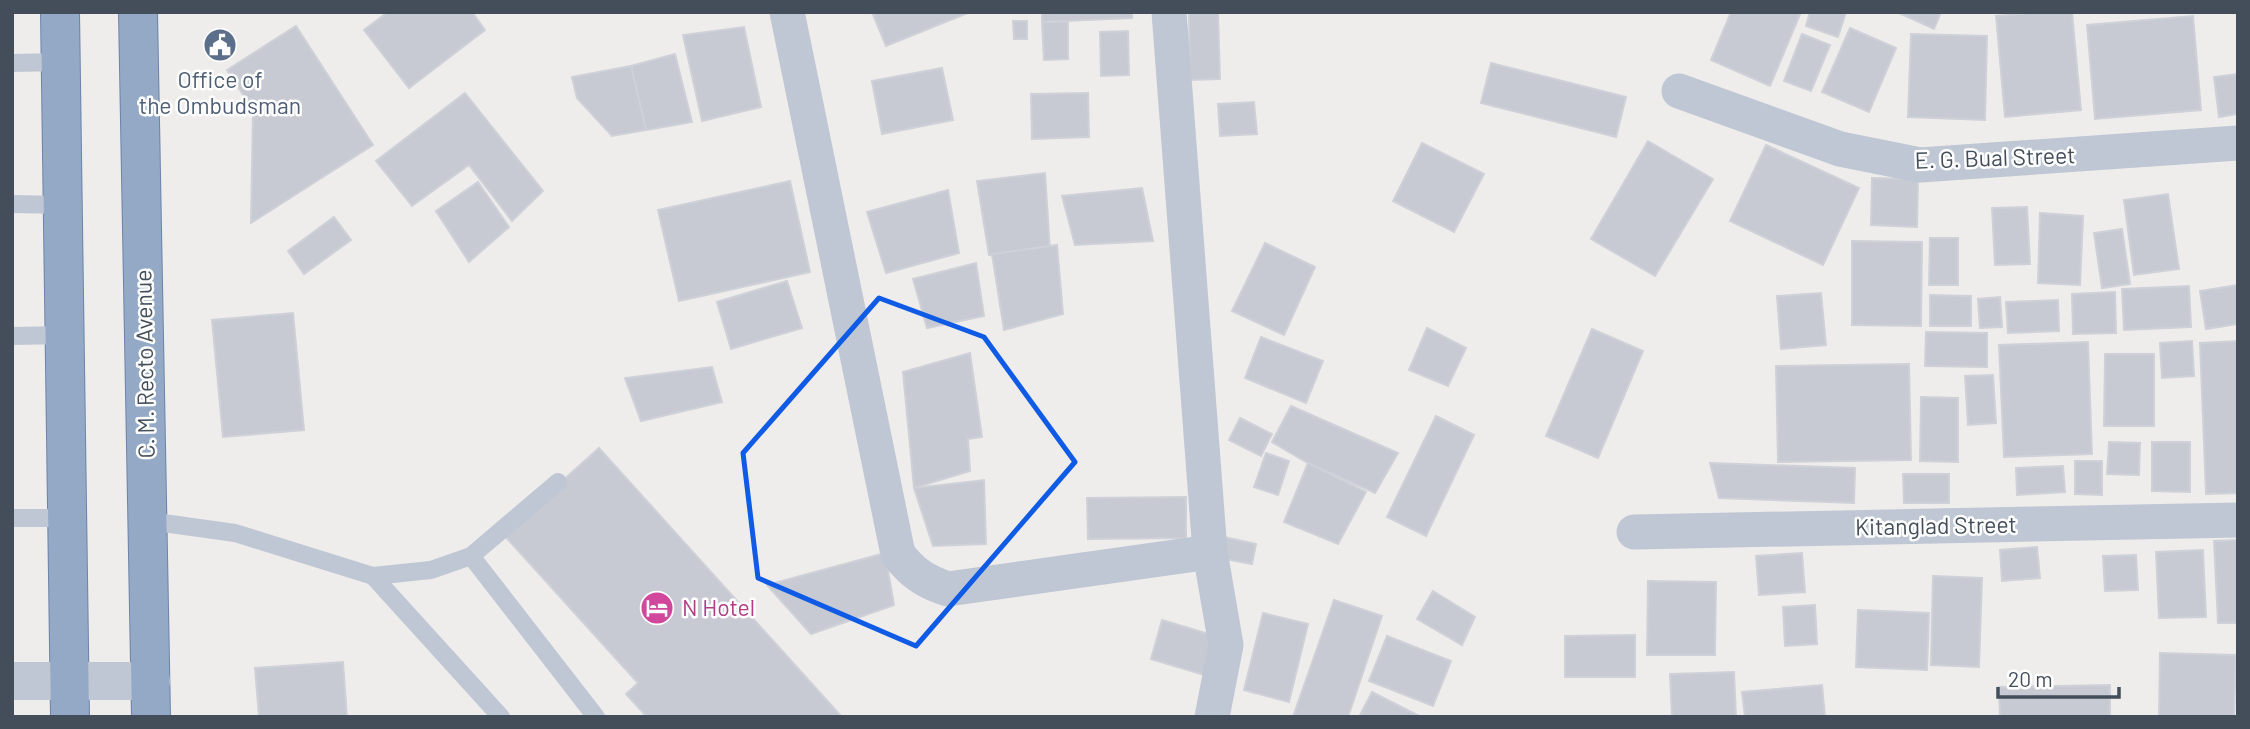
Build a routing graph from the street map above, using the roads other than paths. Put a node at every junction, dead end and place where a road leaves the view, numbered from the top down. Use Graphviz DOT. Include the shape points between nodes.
graph roads {
  1 [pos="60,12"];
  2 [pos="138,12"];
  3 [pos="787,12"];
  4 [pos="1169,12"];
  5 [pos="61,62"];
  6 [pos="12,63"];
  7 [pos="1679,91"];
  8 [pos="2238,143"];
  9 [pos="12,204"];
  10 [pos="63,205"];
  11 [pos="65,335"];
  12 [pos="12,336"];
  13 [pos="558,482"];
  14 [pos="12,518"];
  15 [pos="69,518"];
  16 [pos="2238,520"];
  17 [pos="149,521"];
  18 [pos="1634,532"];
  19 [pos="1210,552"];
  20 [pos="471,556"];
  21 [pos="373,576"];
  22 [pos="12,681"];
  23 [pos="70,699"];
  24 [pos="151,699"];
  25 [pos="501,717"];
  26 [pos="596,717"];
  27 [pos="1212,717"];
  1 -- 5 [label="highway"];
  2 -- 17 [label="highway, C. M. Recto Avenue"];
  3 -- 19 [label="street" via="898,554 904,562 928,583 948,589"];
  4 -- 19 [label="street"];
  5 -- 6 [label="lane"];
  5 -- 10 [label="highway"];
  7 -- 8 [label="street, E. G. Bual Street" via="1840,149 1920,165"];
  9 -- 10 [label="lane"];
  10 -- 11 [label="highway"];
  11 -- 12 [label="lane"];
  11 -- 15 [label="highway"];
  13 -- 20 [label="lane"];
  14 -- 15 [label="lane"];
  15 -- 23 [label="highway"];
  16 -- 18 [label="street, Kitanglad Street"];
  17 -- 21 [label="lane" via="236,533"];
  17 -- 24 [label="highway, C. M. Recto Avenue"];
  19 -- 27 [label="street" via="1226,645"];
  20 -- 21 [label="lane" via="431,569"];
  20 -- 26 [label="lane"];
  21 -- 25 [label="lane"];
  22 -- 23 [label="street"];
  23 -- 24 [label="street"];
}
